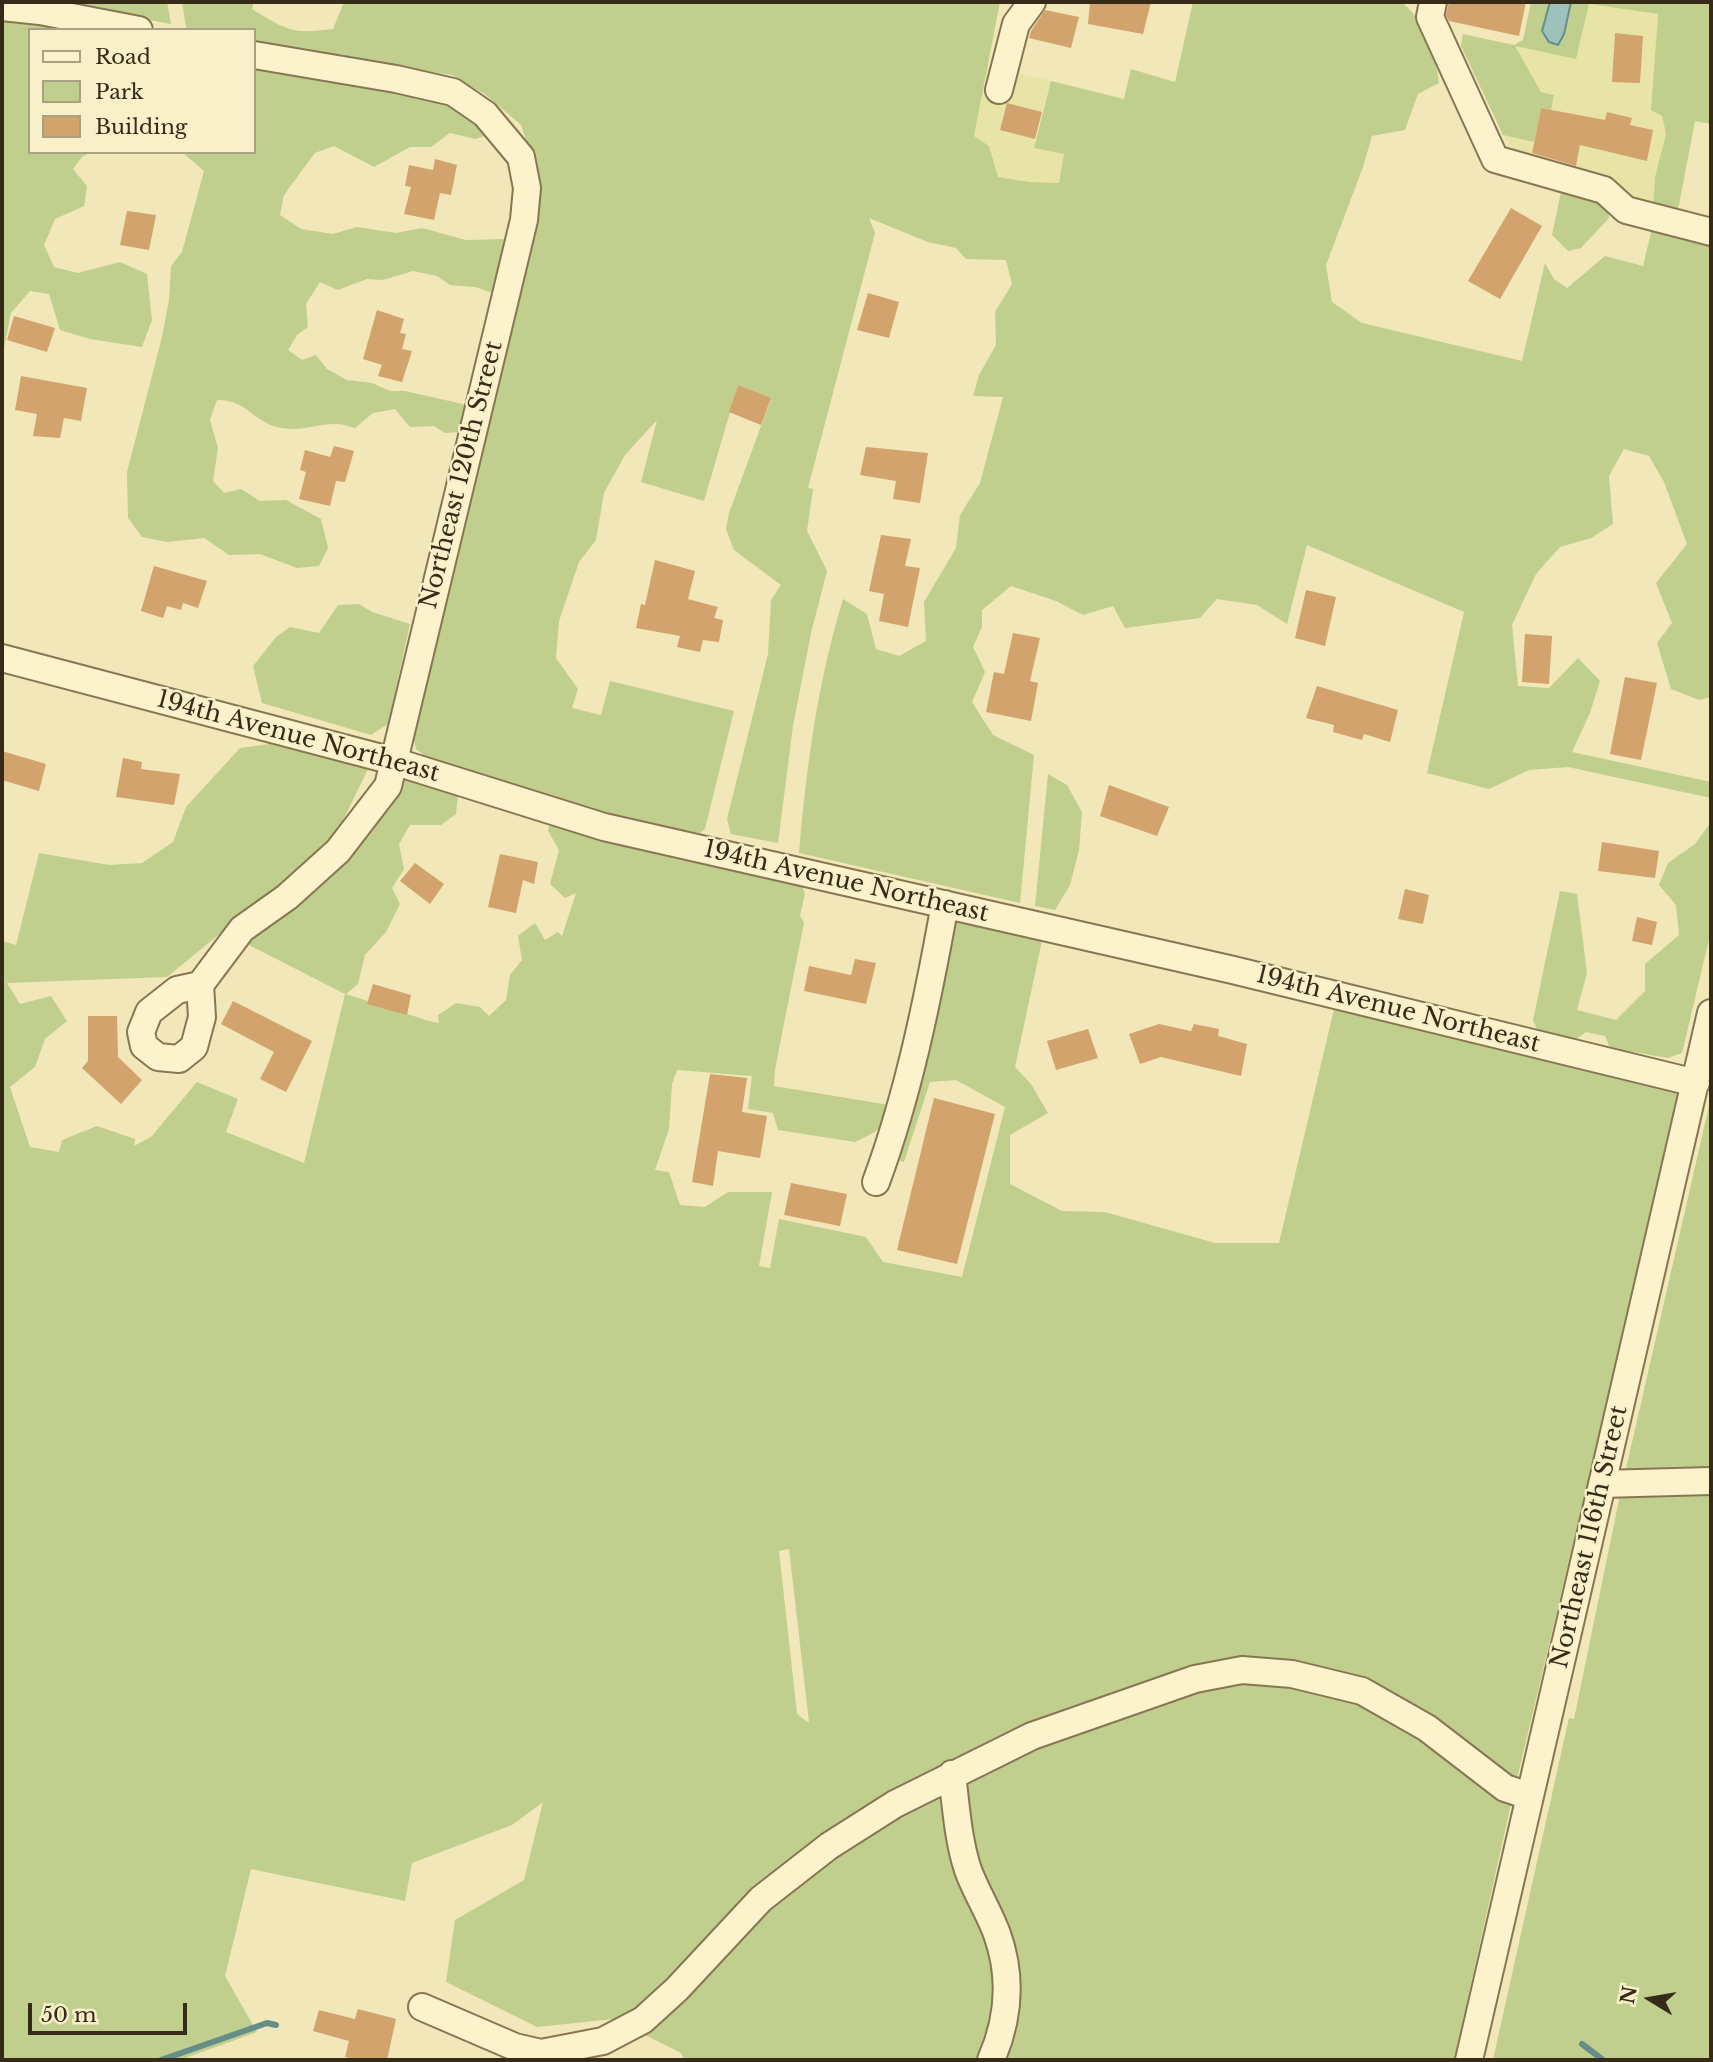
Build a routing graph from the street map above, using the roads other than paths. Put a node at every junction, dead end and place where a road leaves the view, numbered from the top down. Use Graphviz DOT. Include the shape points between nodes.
graph roads {
  1 [pos="1032,2"];
  2 [pos="1433,2"];
  3 [pos="2,7"];
  4 [pos="129,28"];
  5 [pos="256,55"];
  6 [pos="999,90"];
  7 [pos="1711,232"];
  8 [pos="2,658"];
  9 [pos="393,761"];
  10 [pos="945,904"];
  11 [pos="200,985"];
  12 [pos="1711,1013"];
  13 [pos="1696,1083"];
  14 [pos="876,1182"];
  15 [pos="1711,1481"];
  16 [pos="1602,1484"];
  17 [pos="952,1774"];
  18 [pos="1529,1796"];
  19 [pos="422,2007"];
  20 [pos="991,2060"];
  21 [pos="1469,2060"];
  1 -- 6 [label="street" via="1016,24"];
  2 -- 7 [label="street" via="1430,17 1495,159 1604,190 1626,210"];
  3 -- 4 [label="street"];
  5 -- 9 [label="street, Northeast 120th Street" via="453,92 485,114 521,157 527,188 524,220"];
  8 -- 9 [label="street, 194th Avenue Northeast"];
  9 -- 10 [label="street, 194th Avenue Northeast" via="604,827"];
  9 -- 11 [label="street, Northeast 120th Street" via="388,786 338,851 287,897 242,929"];
  10 -- 13 [label="street, 194th Avenue Northeast"];
  10 -- 14 [label="street" via="928,997"];
  12 -- 13 [label="street, Northeast 116th Street"];
  13 -- 16 [label="street, Northeast 116th Street"];
  15 -- 16 [label="street"];
  16 -- 18 [label="street, Northeast 116th Street"];
  17 -- 18 [label="street" via="1044,1732 1195,1679 1242,1670 1292,1674 1362,1691 1427,1728 1505,1788"];
  17 -- 19 [label="street" via="829,1846 761,1899 643,2020 603,2042 541,2053 515,2047"];
  17 -- 20 [label="street" via="968,1870 997,1934 1007,1969 1005,2017"];
  18 -- 21 [label="street, Northeast 116th Street"];
}
